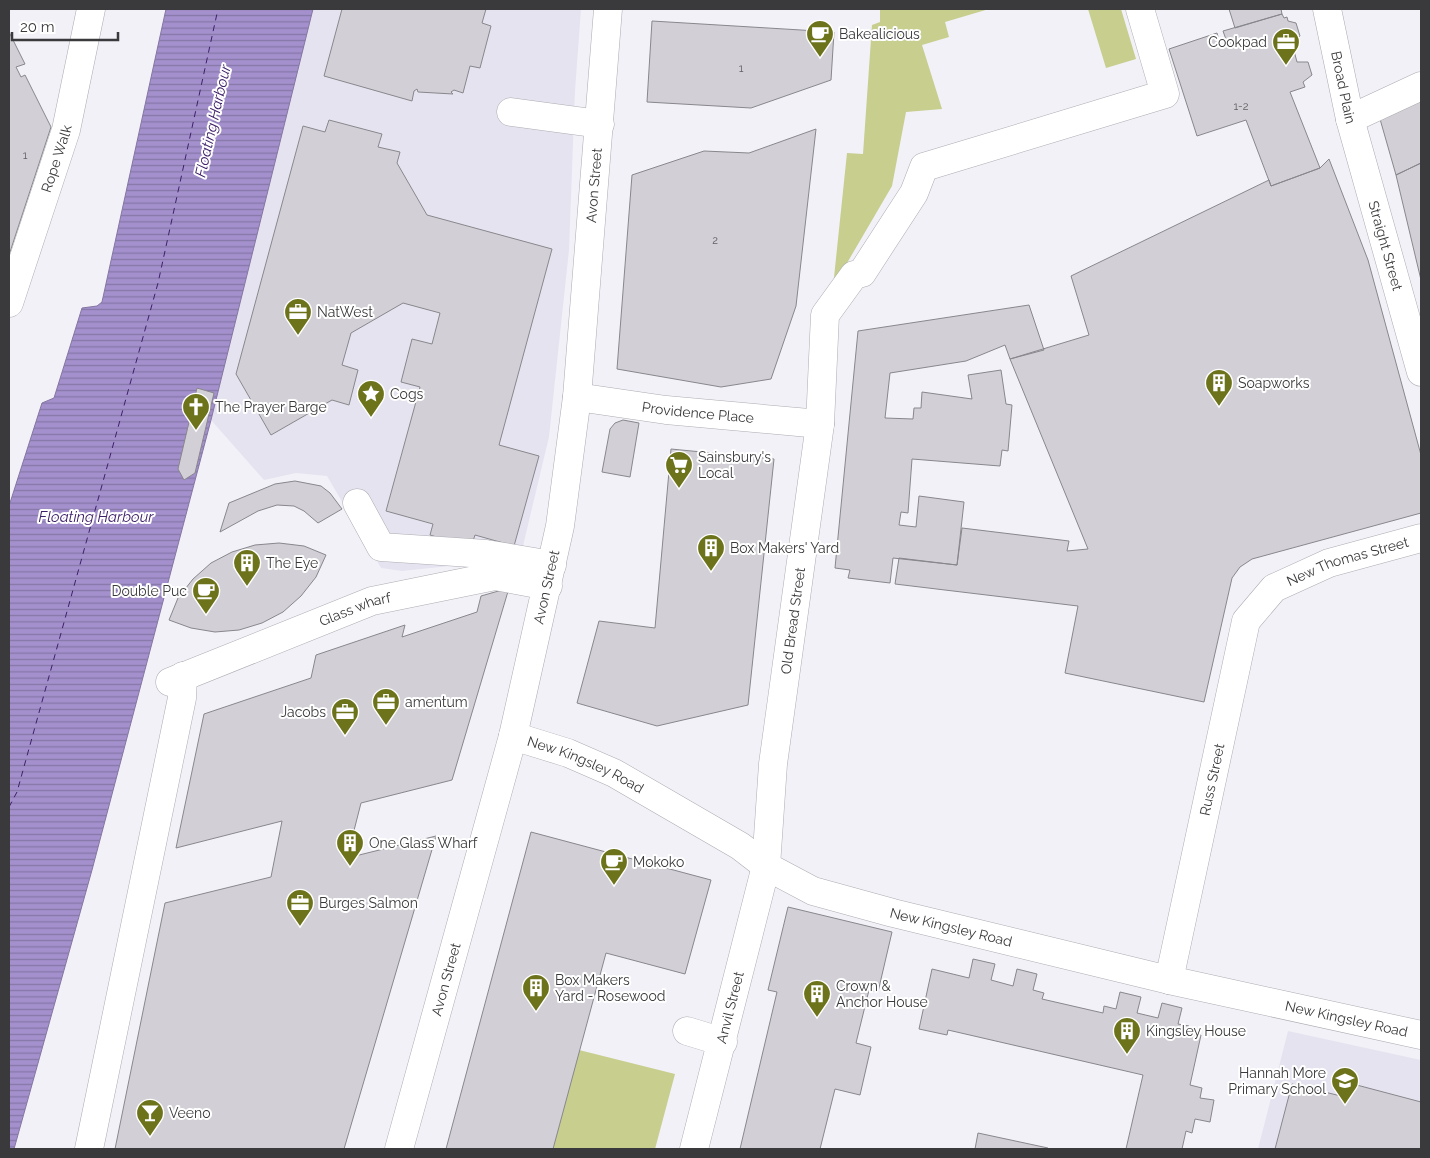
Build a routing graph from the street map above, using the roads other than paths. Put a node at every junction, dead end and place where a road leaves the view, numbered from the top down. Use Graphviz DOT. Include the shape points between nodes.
graph roads {
  1 [pos="91,9"];
  2 [pos="608,9"];
  3 [pos="1140,9"];
  4 [pos="1327,9"];
  5 [pos="1421,86"];
  6 [pos="511,112"];
  7 [pos="1350,118"];
  8 [pos="600,124"];
  9 [pos="9,303"];
  10 [pos="1421,372"];
  11 [pos="577,397"];
  12 [pos="820,424"];
  13 [pos="357,502"];
  14 [pos="1421,538"];
  15 [pos="550,575"];
  16 [pos="1274,588"];
  17 [pos="513,736"];
  18 [pos="766,866"];
  19 [pos="1169,980"];
  20 [pos="687,1031"];
  21 [pos="1421,1034"];
  22 [pos="723,1042"];
  23 [pos="89,1149"];
  24 [pos="399,1149"];
  25 [pos="694,1149"];
  1 -- 9 [label="street, Rope Walk" via="66,130 39,186"];
  2 -- 8 [label="street, Avon Street"];
  3 -- 12 [label="street, Old Bread Street" via="1165,94 924,167 914,193 862,272 854,276 826,316"];
  4 -- 7 [label="street, Broad Plain"];
  5 -- 7 [label="street, Broad Plain"];
  6 -- 8 [label="street"];
  7 -- 10 [label="street, Straight Street"];
  8 -- 11 [label="street, Avon Street"];
  11 -- 12 [label="street, Providence Place" via="666,410"];
  11 -- 15 [label="street, Avon Street" via="560,526"];
  12 -- 18 [label="street, Old Bread Street" via="773,764"];
  13 -- 15 [label="street" via="381,547 486,554"];
  14 -- 16 [label="street, New Thomas Street" via="1329,563"];
  15 -- 17 [label="street, Avon Street"];
  15 -- 23 [label="street, Glass wharf" via="495,576 372,601 176,679 182,698"];
  16 -- 19 [label="street, Russ Street" via="1246,621"];
  17 -- 18 [label="street, New Kingsley Road" via="568,753 614,773 740,846"];
  17 -- 24 [label="street, Avon Street"];
  18 -- 19 [label="street, New Kingsley Road" via="822,894"];
  18 -- 22 [label="street, Anvil Street"];
  19 -- 21 [label="street, New Kingsley Road"];
  20 -- 22 [label="street"];
  22 -- 25 [label="street, Anvil Street"];
}
